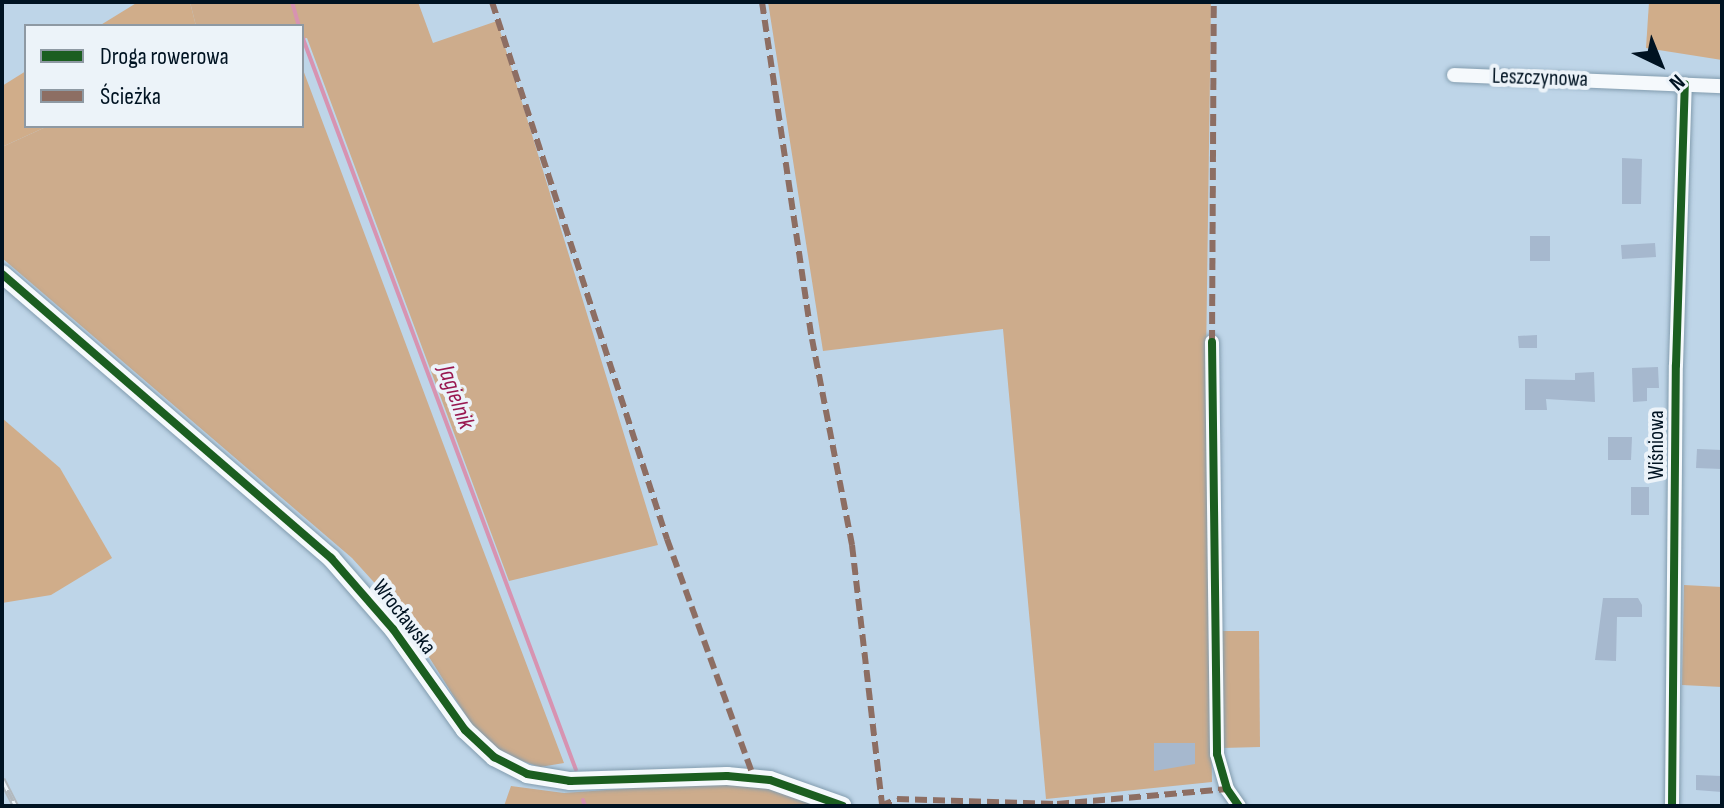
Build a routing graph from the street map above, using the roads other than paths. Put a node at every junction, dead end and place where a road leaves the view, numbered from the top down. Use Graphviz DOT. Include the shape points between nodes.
graph roads {
  1 [pos="1454,75"];
  2 [pos="1685,84"];
  3 [pos="1722,86"];
  4 [pos="2,274"];
  5 [pos="1212,342"];
  6 [pos="843,806"];
  7 [pos="1239,806"];
  8 [pos="1672,806"];
  1 -- 2 [label="street, Leszczynowa"];
  2 -- 3 [label="street, Leszczynowa"];
  2 -- 8 [label="street, Wiśniowa"];
  4 -- 6 [label="street, Wrocławska" via="331,558 393,629 465,730 494,757 527,774 570,781 727,776 770,780"];
  5 -- 7 [label="street" via="1217,754 1227,789"];
}
